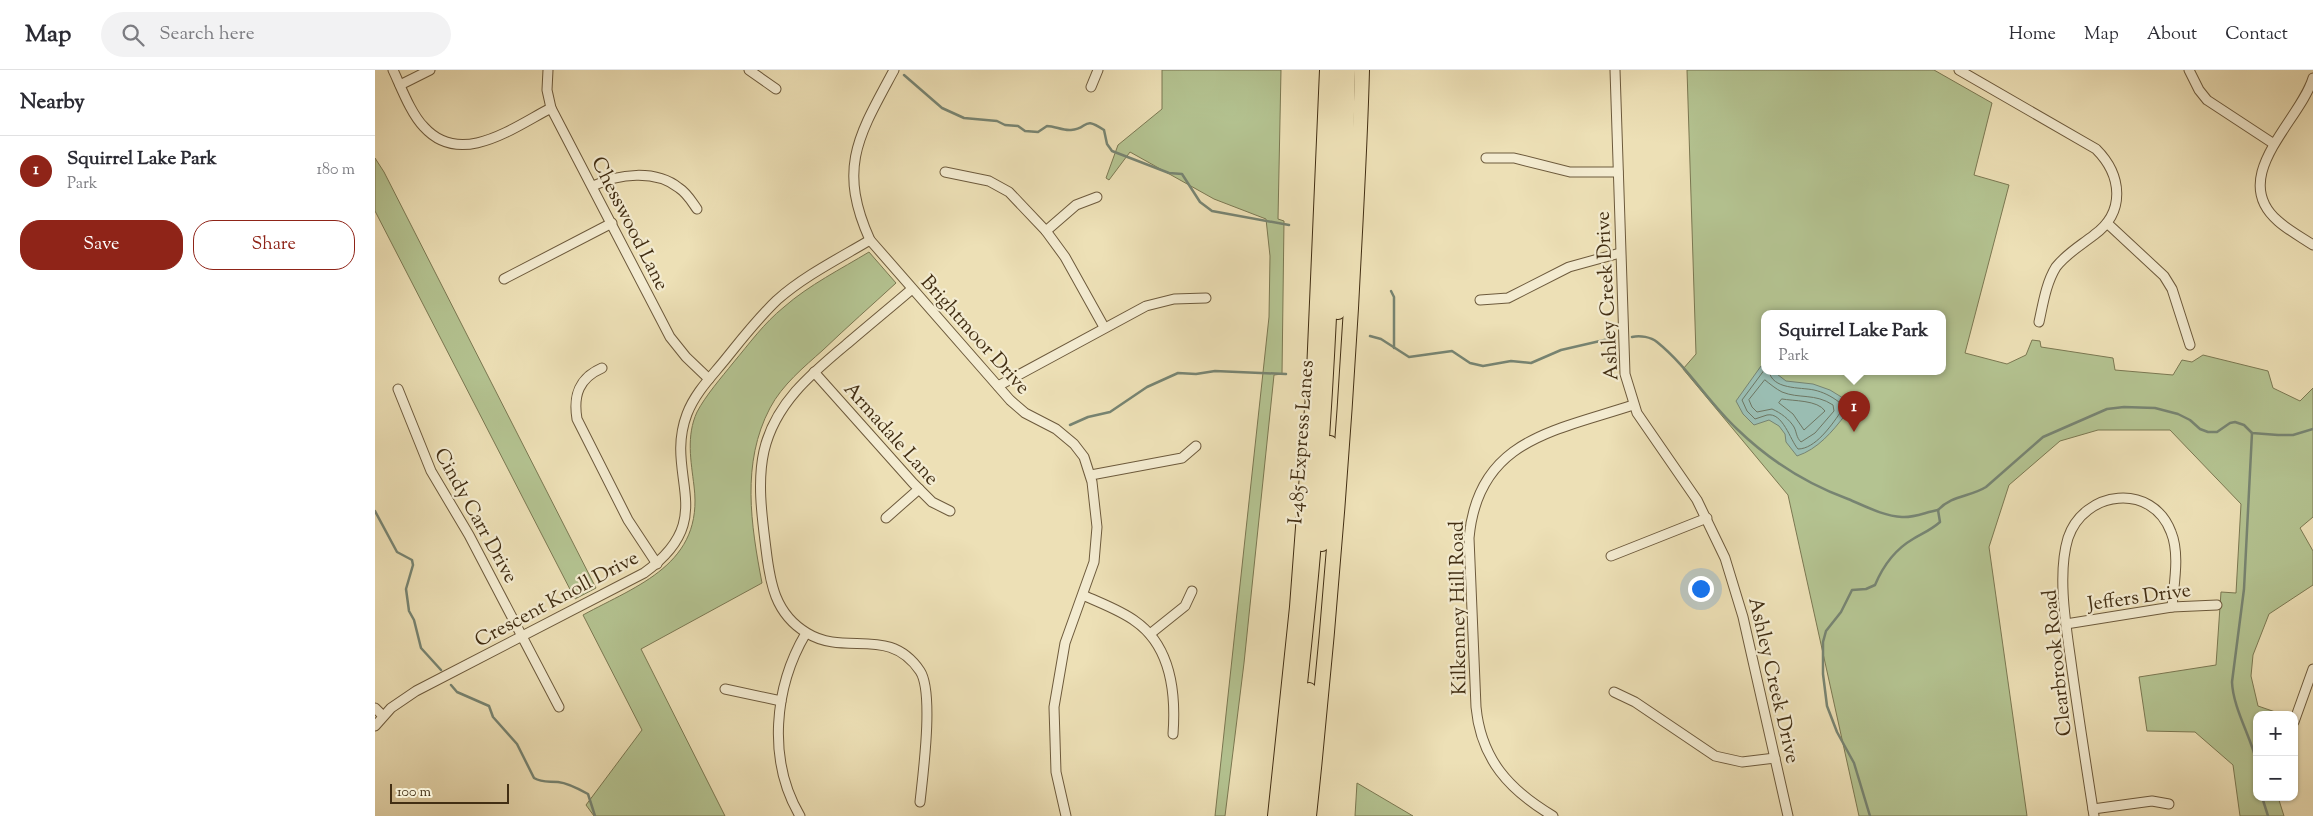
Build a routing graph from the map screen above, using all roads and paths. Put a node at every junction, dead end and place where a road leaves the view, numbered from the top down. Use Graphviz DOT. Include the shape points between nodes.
graph roads {
  1 [pos="393,70"];
  2 [pos="430,70"];
  3 [pos="548,70"];
  4 [pos="749,70"];
  5 [pos="894,70"];
  6 [pos="1098,70"];
  7 [pos="1327,70"];
  8 [pos="1338,70"];
  9 [pos="1348,70"];
  10 [pos="1361,70"];
  11 [pos="1615,70"];
  12 [pos="1959,70"];
  13 [pos="2189,70"];
  14 [pos="2313,78"];
  15 [pos="401,85"];
  16 [pos="1091,87"];
  17 [pos="776,88"];
  18 [pos="551,108"];
  19 [pos="2274,144"];
  20 [pos="1486,158"];
  21 [pos="945,172"];
  22 [pos="1618,172"];
  23 [pos="593,186"];
  24 [pos="1097,197"];
  25 [pos="697,209"];
  26 [pos="612,223"];
  27 [pos="2107,224"];
  28 [pos="1046,231"];
  29 [pos="870,240"];
  30 [pos="2313,244"];
  31 [pos="1620,253"];
  32 [pos="504,279"];
  33 [pos="912,289"];
  34 [pos="1206,298"];
  35 [pos="1480,300"];
  36 [pos="2039,322"];
  37 [pos="1104,327"];
  38 [pos="2190,345"];
  39 [pos="602,368"];
  40 [pos="814,372"];
  41 [pos="709,379"];
  42 [pos="998,386"];
  43 [pos="398,389"];
  44 [pos="1633,405"];
  45 [pos="1197,446"];
  46 [pos="1091,475"];
  47 [pos="919,489"];
  48 [pos="950,511"];
  49 [pos="887,518"];
  50 [pos="1707,518"];
  51 [pos="1611,556"];
  52 [pos="657,564"];
  53 [pos="1192,590"];
  54 [pos="1083,595"];
  55 [pos="2217,605"];
  56 [pos="2172,607"];
  57 [pos="2066,624"];
  58 [pos="806,633"];
  59 [pos="1150,634"];
  60 [pos="523,636"];
  61 [pos="2313,669"];
  62 [pos="725,689"];
  63 [pos="1614,692"];
  64 [pos="781,701"];
  65 [pos="559,707"];
  66 [pos="375,708"];
  67 [pos="2298,711"];
  68 [pos="383,716"];
  69 [pos="375,726"];
  70 [pos="1173,734"];
  71 [pos="1775,758"];
  72 [pos="920,802"];
  73 [pos="2169,804"];
  74 [pos="2093,813"];
  75 [pos="800,816"];
  76 [pos="1066,816"];
  77 [pos="1275,816"];
  78 [pos="1285,816"];
  79 [pos="1296,816"];
  80 [pos="1309,816"];
  81 [pos="1553,816"];
  82 [pos="1788,816"];
  1 -- 15 [label="street"];
  2 -- 15 [label="street"];
  3 -- 18 [label="street, Chesswood Lane" via="547,90"];
  4 -- 17 [label="street"];
  5 -- 29 [label="street, Brightmoor Drive" via="867,121 855,154 853,191"];
  6 -- 16 [label="street"];
  7 -- 77 [label="highway" via="1313,395 1297,607"];
  8 -- 78 [label="highway, I-485 Express Lanes" via="1324,406 1306,634"];
  9 -- 79 [label="highway, I-485 Express Lanes" via="1345,195 1327,490"];
  10 -- 80 [label="highway" via="1345,418"];
  11 -- 22 [label="street, Ashley Creek Drive"];
  12 -- 27 [label="street" via="2096,149 2106,159 2115,176 2118,195"];
  13 -- 19 [label="street" via="2207,100"];
  14 -- 19 [label="street"];
  15 -- 18 [label="street" via="424,127 441,140 464,146 487,141"];
  18 -- 23 [label="street, Chesswood Lane"];
  19 -- 30 [label="street" via="2263,166 2261,180 2265,203 2277,221"];
  20 -- 22 [label="street" via="1514,158 1570,172"];
  21 -- 28 [label="street" via="1003,187"];
  22 -- 31 [label="street, Ashley Creek Drive"];
  23 -- 25 [label="street" via="626,176 659,178 679,187"];
  23 -- 26 [label="street, Chesswood Lane"];
  24 -- 28 [label="street" via="1076,205"];
  26 -- 32 [label="street"];
  26 -- 41 [label="street, Chesswood Lane" via="676,346"];
  27 -- 36 [label="street" via="2075,248 2056,268 2048,282"];
  27 -- 38 [label="street" via="2164,276 2172,289"];
  28 -- 37 [label="street" via="1073,269"];
  29 -- 33 [label="street, Brightmoor Drive"];
  29 -- 41 [label="street, Crescent Knoll Drive" via="803,280 777,300"];
  31 -- 35 [label="street" via="1569,267 1508,298"];
  31 -- 44 [label="street, Ashley Creek Drive" via="1624,366"];
  33 -- 40 [label="street"];
  33 -- 42 [label="street, Brightmoor Drive"];
  34 -- 37 [label="street" via="1158,302"];
  37 -- 42 [label="street"];
  39 -- 52 [label="street" via="591,373 580,385 575,401 577,418 628,520"];
  40 -- 47 [label="street, Armadale Lane"];
  40 -- 58 [label="street" via="795,391 773,424 764,451 760,479 764,533 775,597 789,619"];
  41 -- 52 [label="street, Crescent Knoll Drive" via="691,406 682,434 687,496 682,528 672,548"];
  42 -- 46 [label="street, Brightmoor Drive" via="1025,413 1056,429 1074,444 1084,457"];
  43 -- 60 [label="street, Cindy Carr Drive" via="431,471"];
  44 -- 50 [label="street, Ashley Creek Drive"];
  44 -- 81 [label="street, Kilkenney Hill Road" via="1538,437 1513,451 1485,481 1473,508 1469,538 1475,707 1480,733 1490,757 1505,779 1523,797"];
  45 -- 46 [label="street" via="1182,458"];
  46 -- 54 [label="street, Brightmoor Drive" via="1097,538 1092,571"];
  47 -- 48 [label="street, Armadale Lane" via="932,502"];
  47 -- 49 [label="street"];
  50 -- 51 [label="street"];
  50 -- 71 [label="street, Ashley Creek Drive" via="1739,600"];
  52 -- 60 [label="street, Crescent Knoll Drive"];
  53 -- 59 [label="street" via="1185,606"];
  54 -- 59 [label="street" via="1128,616"];
  54 -- 76 [label="street, Brightmoor Drive" via="1063,649 1054,707 1056,772"];
  55 -- 56 [label="street, Jeffers Drive"];
  56 -- 57 [label="street, Jeffers Drive"];
  56 -- 57 [label="street, Clearbrook Road" via="2175,542 2171,531 2162,516 2149,505 2130,498 2112,498 2090,507 2073,527 2065,558"];
  57 -- 74 [label="street, Clearbrook Road"];
  58 -- 64 [label="street" via="792,660"];
  58 -- 72 [label="street" via="835,643 889,646 905,655 921,673 927,692"];
  59 -- 70 [label="street" via="1163,656 1171,681 1175,712"];
  60 -- 65 [label="street, Cindy Carr Drive"];
  60 -- 68 [label="street, Crescent Knoll Drive" via="416,690"];
  61 -- 67 [label="street"];
  62 -- 64 [label="street"];
  63 -- 71 [label="street" via="1635,702 1715,756 1742,762"];
  64 -- 75 [label="street" via="778,728 780,760"];
  66 -- 68 [label="street"];
  68 -- 69 [label="street, Crescent Knoll Drive"];
  71 -- 82 [label="street, Ashley Creek Drive"];
  73 -- 74 [label="street" via="2152,801"];
}
